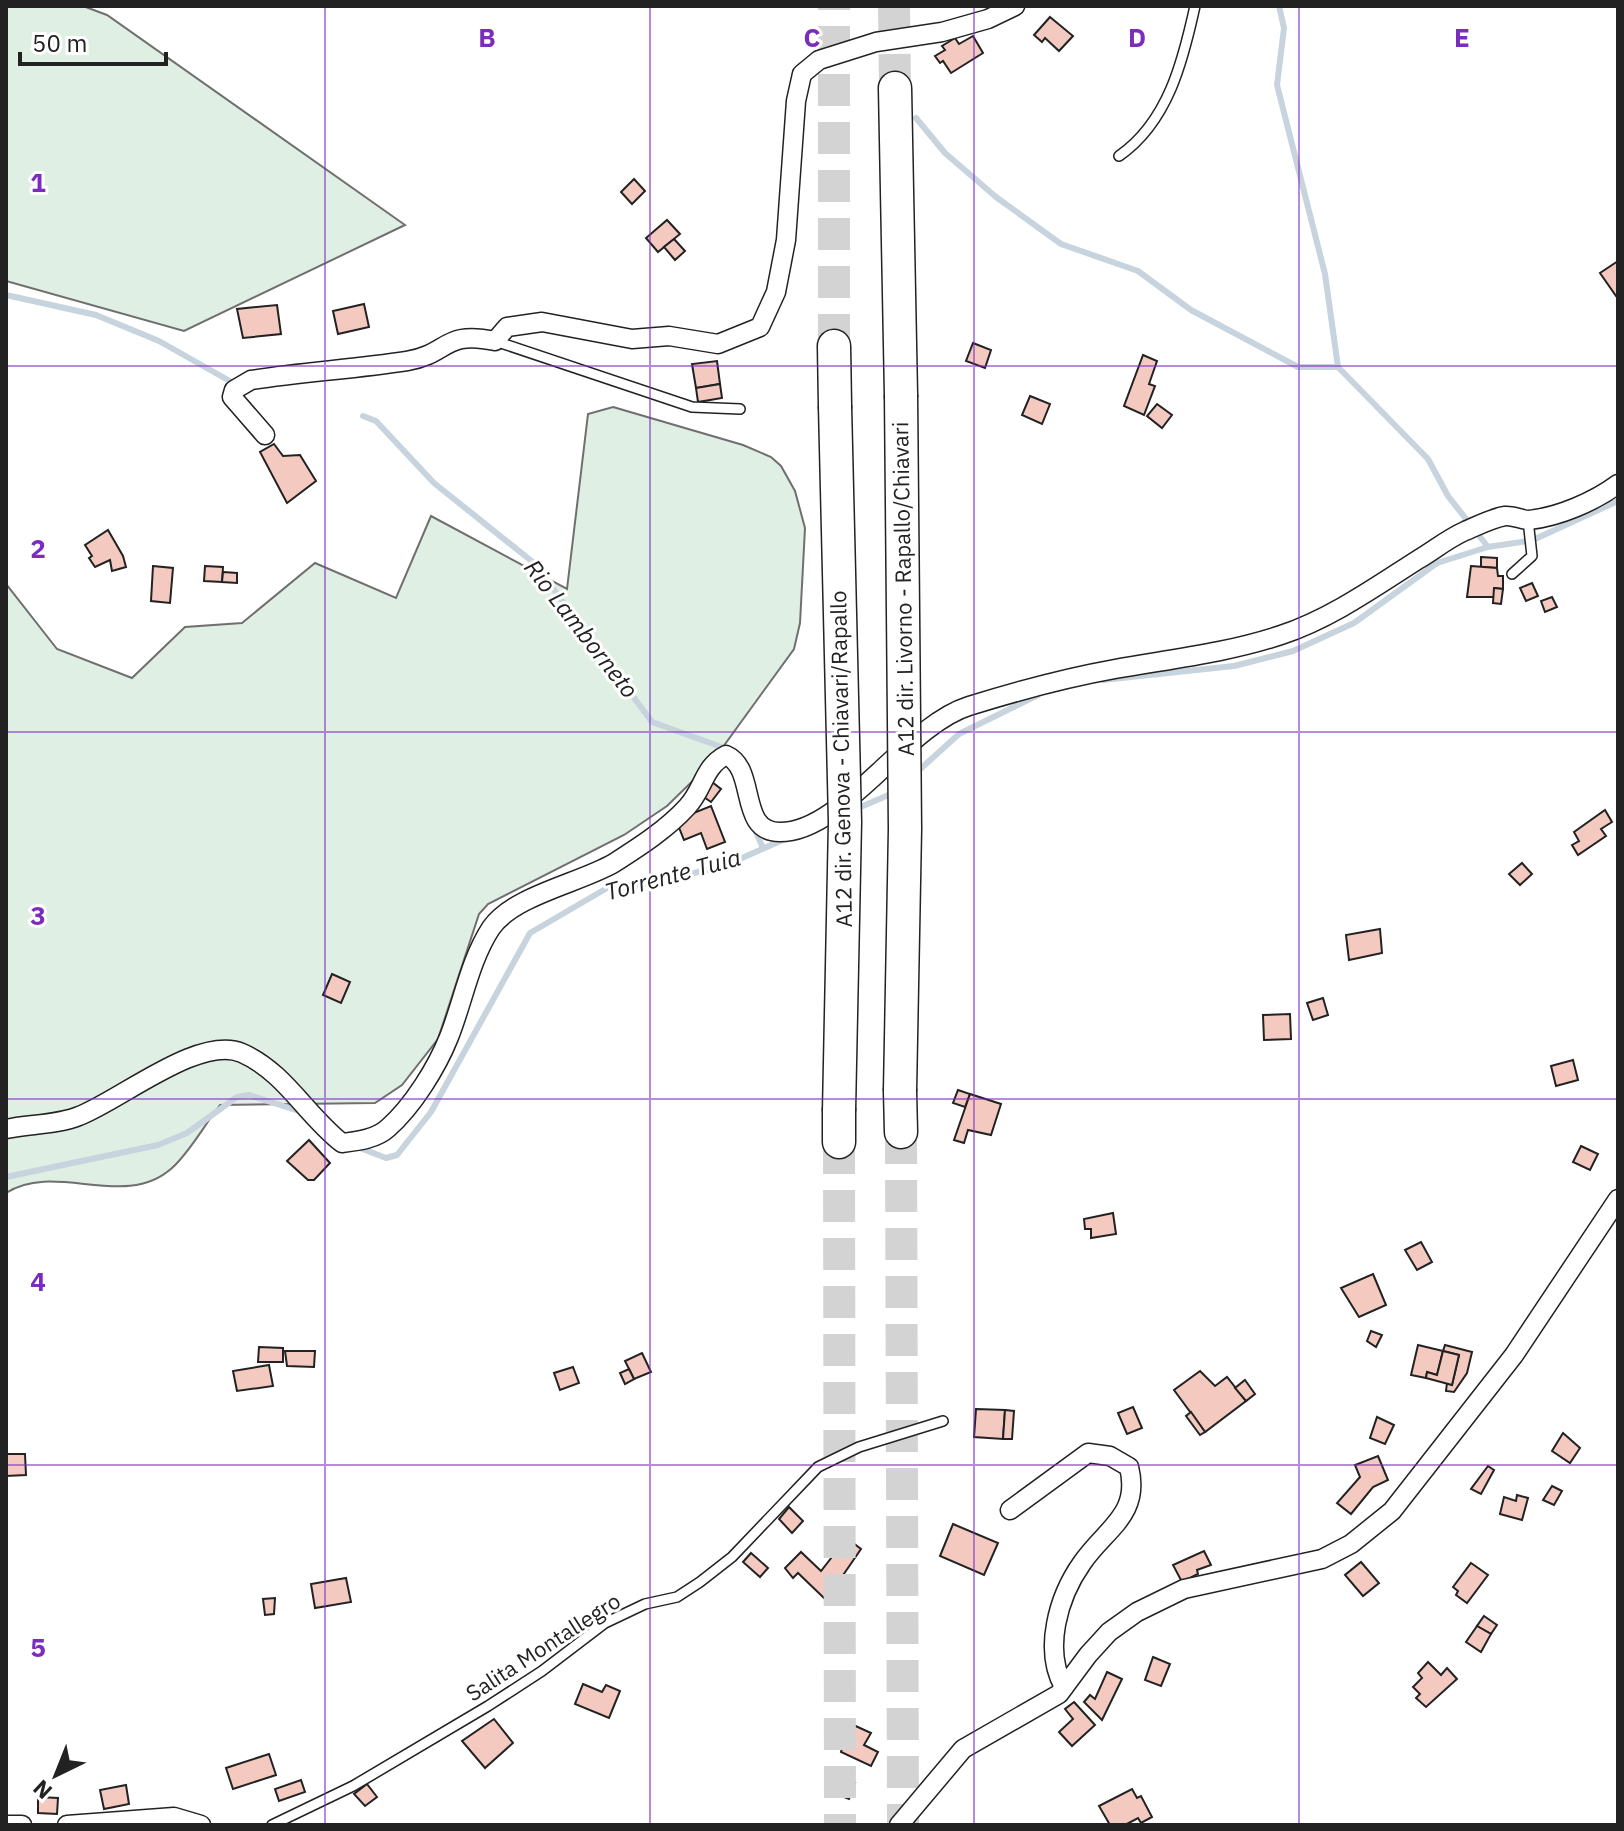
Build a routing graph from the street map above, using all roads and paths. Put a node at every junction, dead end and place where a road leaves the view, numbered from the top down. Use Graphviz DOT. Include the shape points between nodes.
graph roads {
  1 [pos="1015,6"];
  2 [pos="1195,6"];
  3 [pos="895,88"];
  4 [pos="1119,156"];
  5 [pos="495,341"];
  6 [pos="834,346"];
  7 [pos="740,409"];
  8 [pos="265,435"];
  9 [pos="1618,484"];
  10 [pos="1528,520"];
  11 [pos="1512,574"];
  12 [pos="839,1127"];
  13 [pos="6,1129"];
  14 [pos="901,1132"];
  15 [pos="1618,1199"];
  16 [pos="943,1421"];
  17 [pos="1010,1510"];
  18 [pos="1064,1687"];
  19 [pos="6,1825"];
  20 [pos="22,1825"];
  21 [pos="67,1825"];
  22 [pos="201,1825"];
  23 [pos="272,1825"];
  24 [pos="899,1825"];
  1 -- 5 [label="street" via="942,32 876,42 819,60 802,74 786,240 776,292 760,327 718,344 669,336 632,339 542,322 507,327"];
  2 -- 4 [label="lane" via="1186,48 1159,116 1138,143"];
  3 -- 14 [label="highway, A12 dir. Livorno - Rapallo/Chiavari, bridge" via="905,829"];
  5 -- 7 [label="lane" via="692,407"];
  5 -- 8 [label="street" via="469,336 410,360 251,380 232,397"];
  6 -- 12 [label="highway, A12 dir. Genova - Chiavari/Rapallo, bridge" via="845,822"];
  9 -- 10 [label="street" via="1593,501"];
  10 -- 11 [label="lane" via="1532,556"];
  10 -- 13 [label="street" via="1507,516 1462,532 1318,620 1281,635 1211,654 1057,680 965,708 894,757 824,818 781,832 766,830 756,820 737,760 726,755 712,762 689,806 652,837 612,864 520,904 492,927 448,1040 419,1090 387,1129 365,1140 342,1143 286,1083 239,1051 209,1051 174,1065 75,1118"];
  15 -- 18 [label="street" via="1514,1355 1392,1511 1351,1544 1322,1559 1184,1589 1137,1612 1109,1632"];
  16 -- 23 [label="lane, Salita Montallegro" via="859,1447 818,1467 732,1557 700,1582 677,1597 645,1604 605,1623 488,1706 353,1786"];
  17 -- 18 [label="street" via="1088,1453 1110,1456 1129,1467 1134,1486 1130,1501 1114,1529 1081,1564 1060,1612 1052,1652"];
  18 -- 24 [label="street" via="963,1749"];
  19 -- 20 [label="street"];
  21 -- 22 [label="street" via="174,1817"];
}
